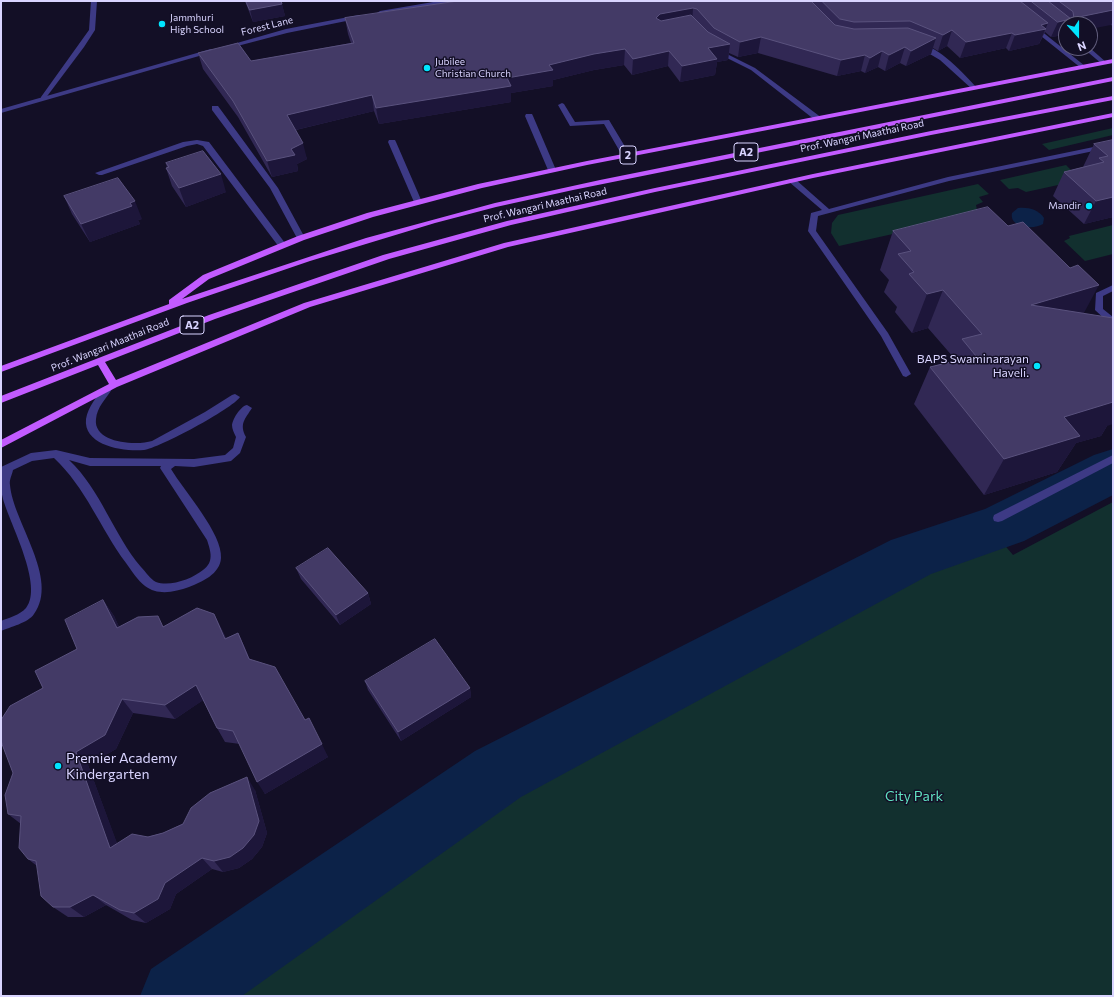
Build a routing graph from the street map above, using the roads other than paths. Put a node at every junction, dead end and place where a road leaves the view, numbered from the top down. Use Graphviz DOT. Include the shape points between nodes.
graph roads {
  1 [pos="94,1"];
  2 [pos="450,1"];
  3 [pos="373,14"];
  4 [pos="365,16"];
  5 [pos="1029,24"];
  6 [pos="912,43"];
  7 [pos="709,46"];
  8 [pos="1096,56"];
  9 [pos="1113,61"];
  10 [pos="1104,63"];
  11 [pos="1083,67"];
  12 [pos="1113,79"];
  13 [pos="974,88"];
  14 [pos="43,98"];
  15 [pos="1113,98"];
  16 [pos="562,105"];
  17 [pos="215,108"];
  18 [pos="1,111"];
  19 [pos="1113,115"];
  20 [pos="528,116"];
  21 [pos="818,118"];
  22 [pos="392,142"];
  23 [pos="1113,145"];
  24 [pos="626,155"];
  25 [pos="552,170"];
  26 [pos="99,173"];
  27 [pos="792,181"];
  28 [pos="418,202"];
  29 [pos="827,211"];
  30 [pos="301,238"];
  31 [pos="282,245"];
  32 [pos="1113,288"];
  33 [pos="162,309"];
  34 [pos="1113,322"];
  35 [pos="100,361"];
  36 [pos="1,369"];
  37 [pos="906,374"];
  38 [pos="110,387"];
  39 [pos="236,397"];
  40 [pos="1,400"];
  41 [pos="247,408"];
  42 [pos="1,444"];
  43 [pos="56,454"];
  44 [pos="31,457"];
  45 [pos="1113,459"];
  46 [pos="173,462"];
  47 [pos="1,471"];
  48 [pos="998,518"];
  49 [pos="1,626"];
  1 -- 14 [label="street" via="92,30"];
  2 -- 3 [label="street"];
  4 -- 14 [label="street, Forest Lane" via="255,38"];
  5 -- 11 [label="street"];
  6 -- 13 [label="street" via="933,51"];
  7 -- 21 [label="street" via="753,69"];
  8 -- 10 [label="street"];
  9 -- 10 [label="main road, 2"];
  10 -- 11 [label="main road, 2"];
  11 -- 13 [label="main road, 2"];
  12 -- 33 [label="main road, Prof. Wangari Maathai Road / A2" via="495,205 383,236"];
  13 -- 21 [label="main road, 2"];
  14 -- 18 [label="street, Forest Lane"];
  15 -- 35 [label="main road, Prof. Wangari Maathai Road / A2" via="655,190 510,223 386,258 212,317"];
  16 -- 24 [label="street" via="573,124 606,122"];
  17 -- 30 [label="street" via="274,188"];
  19 -- 27 [label="main road"];
  20 -- 25 [label="street"];
  21 -- 24 [label="main road, 2"];
  22 -- 28 [label="street"];
  23 -- 29 [label="street" via="948,180"];
  24 -- 25 [label="main road, 2"];
  25 -- 28 [label="main road, 2"];
  26 -- 31 [label="street" via="186,144 206,144"];
  27 -- 29 [label="street"];
  27 -- 38 [label="main road" via="614,219 507,245 447,263 307,306"];
  28 -- 30 [label="main road, 2"];
  29 -- 37 [label="street" via="814,215 812,231 885,335"];
  30 -- 31 [label="main road, 2"];
  31 -- 33 [label="main road, 2" via="206,277"];
  32 -- 34 [label="street" via="1099,295 1100,310"];
  33 -- 36 [label="main road, Prof. Wangari Maathai Road / A2"];
  35 -- 38 [label="main road"];
  35 -- 40 [label="main road, Prof. Wangari Maathai Road / A2"];
  38 -- 39 [label="street" via="92,414 90,423 93,432 110,443 137,447 149,446 162,440"];
  38 -- 42 [label="main road"];
  41 -- 46 [label="street" via="237,422 236,429 241,438 237,450 228,458"];
  43 -- 44 [label="street"];
  43 -- 46 [label="street" via="90,462"];
  43 -- 46 [label="street" via="81,479 127,557 150,584 164,588 180,586 198,579 209,572 216,558 214,543 165,468"];
  44 -- 47 [label="street"];
  44 -- 49 [label="street" via="9,468 5,484 36,578 36,600 30,612"];
  45 -- 48 [label="street"];
}
